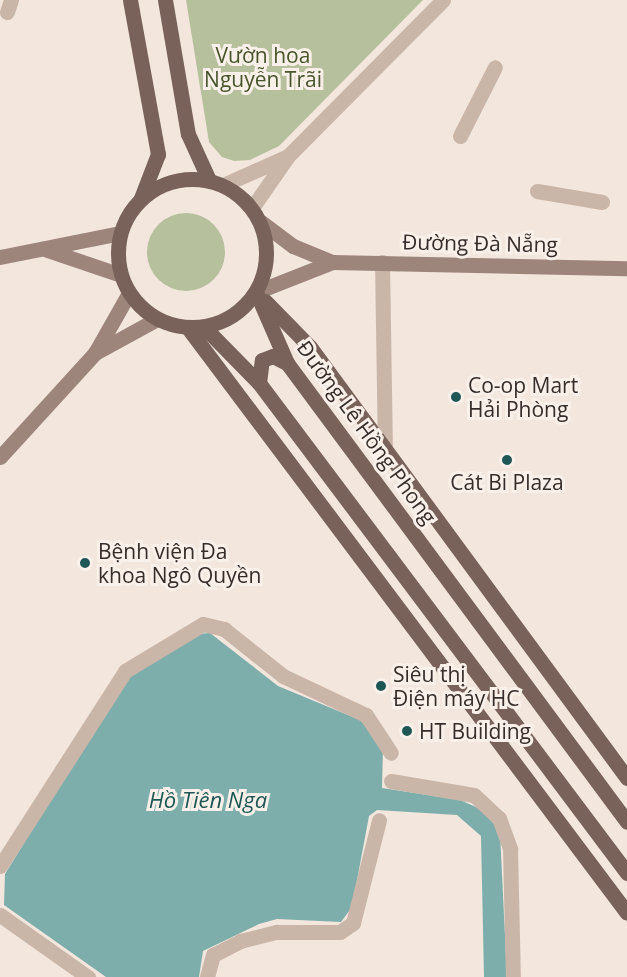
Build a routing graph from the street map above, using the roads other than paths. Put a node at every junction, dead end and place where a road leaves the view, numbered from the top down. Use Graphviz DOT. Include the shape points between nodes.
graph roads {
  1 [pos="130,0"];
  2 [pos="165,0"];
  3 [pos="443,0"];
  4 [pos="495,67"];
  5 [pos="460,136"];
  6 [pos="288,156"];
  7 [pos="216,182"];
  8 [pos="537,191"];
  9 [pos="141,198"];
  10 [pos="602,202"];
  11 [pos="252,208"];
  12 [pos="261,222"];
  13 [pos="120,233"];
  14 [pos="47,250"];
  15 [pos="0,257"];
  16 [pos="332,262"];
  17 [pos="382,262"];
  18 [pos="627,268"];
  19 [pos="121,275"];
  20 [pos="256,292"];
  21 [pos="129,293"];
  22 [pos="157,319"];
  23 [pos="204,327"];
  24 [pos="188,328"];
  25 [pos="95,353"];
  26 [pos="287,363"];
  27 [pos="259,383"];
  28 [pos="385,450"];
  29 [pos="0,457"];
  30 [pos="496,603"];
  31 [pos="475,616"];
  32 [pos="450,637"];
  33 [pos="431,652"];
  34 [pos="391,753"];
  35 [pos="627,778"];
  36 [pos="392,781"];
  37 [pos="378,820"];
  38 [pos="627,822"];
  39 [pos="0,866"];
  40 [pos="627,873"];
  41 [pos="627,913"];
  42 [pos="0,915"];
  43 [pos="88,977"];
  44 [pos="207,977"];
  45 [pos="513,977"];
  1 -- 9 [label="main road" via="158,154"];
  2 -- 7 [label="main road" via="188,134"];
  3 -- 6 [label="street"];
  4 -- 5 [label="street"];
  6 -- 7 [label="street"];
  6 -- 11 [label="street"];
  7 -- 9 [label="main road" via="173,181"];
  7 -- 11 [label="main road"];
  8 -- 10 [label="street"];
  9 -- 13 [label="main road"];
  11 -- 12 [label="main road"];
  12 -- 16 [label="main road, Đường Đà Nẵng" via="293,246"];
  12 -- 20 [label="main road" via="267,246"];
  13 -- 14 [label="main road"];
  13 -- 19 [label="main road"];
  14 -- 15 [label="main road"];
  14 -- 19 [label="main road"];
  16 -- 17 [label="main road, Đường Đà Nẵng"];
  16 -- 20 [label="main road, Đường Đà Nẵng"];
  17 -- 18 [label="main road, Đường Đà Nẵng"];
  17 -- 28 [label="street"];
  19 -- 21 [label="main road"];
  20 -- 23 [label="main road" via="234,315"];
  20 -- 26 [label="main road, Đường Lê Hồng Phong"];
  20 -- 28 [label="main road, Đường Lê Hồng Phong" via="310,347"];
  21 -- 22 [label="main road"];
  21 -- 25 [label="main road"];
  22 -- 24 [label="main road"];
  22 -- 25 [label="main road"];
  23 -- 24 [label="main road"];
  23 -- 27 [label="main road"];
  24 -- 33 [label="main road"];
  25 -- 29 [label="main road"];
  26 -- 27 [label="main road" via="273,356 262,360"];
  26 -- 31 [label="main road, Đường Lê Hồng Phong"];
  27 -- 32 [label="main road"];
  28 -- 30 [label="main road, Đường Lê Hồng Phong"];
  30 -- 31 [label="main road"];
  30 -- 35 [label="main road, Đường Lê Hồng Phong"];
  31 -- 38 [label="main road, Đường Lê Hồng Phong"];
  32 -- 33 [label="main road"];
  32 -- 40 [label="main road"];
  33 -- 41 [label="main road"];
  34 -- 39 [label="street" via="366,715 283,676 224,629 203,624 125,671"];
  36 -- 45 [label="street" via="474,795 499,818 510,849"];
  37 -- 44 [label="street" via="353,923 340,932 277,932 240,941 213,955"];
  42 -- 43 [label="street"];
}
